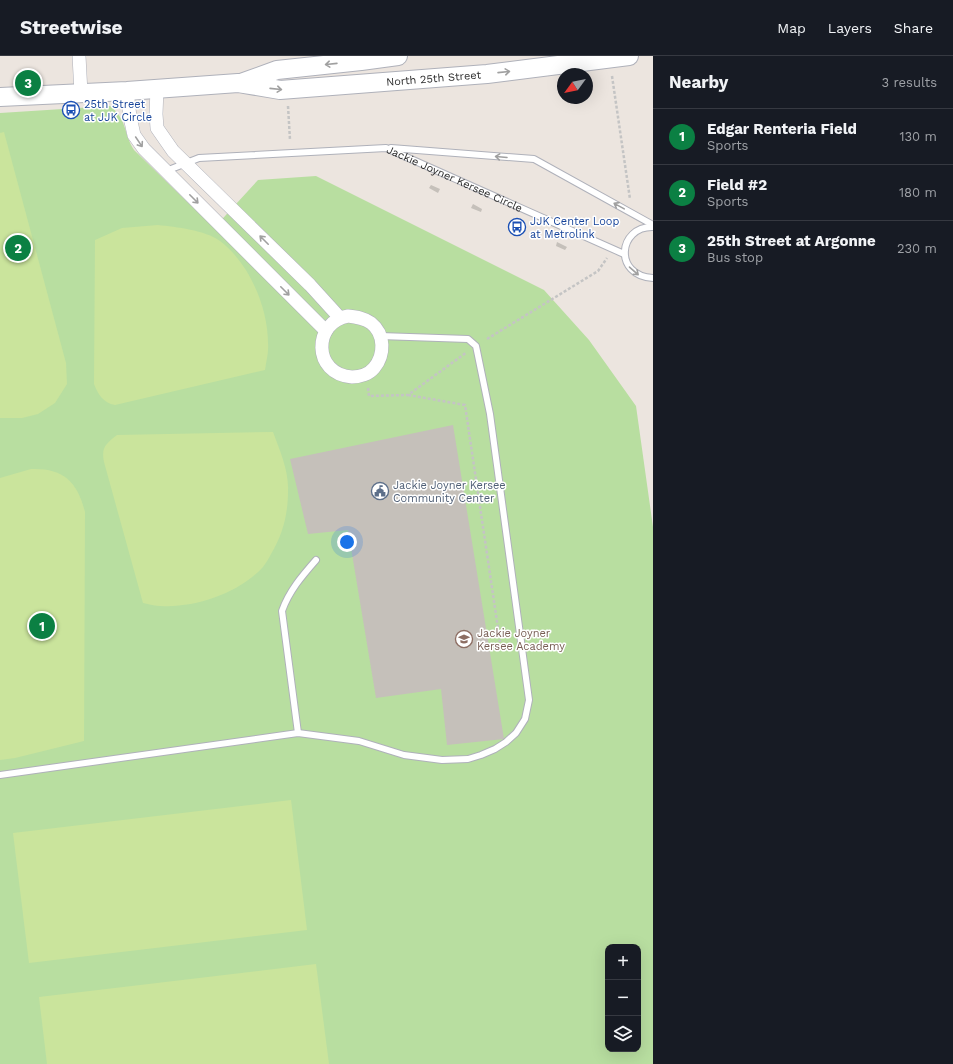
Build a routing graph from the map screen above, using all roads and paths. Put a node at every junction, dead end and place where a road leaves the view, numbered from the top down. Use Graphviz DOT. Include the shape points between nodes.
graph roads {
  1 [pos="79,56"];
  2 [pos="398,56"];
  3 [pos="629,56"];
  4 [pos="610,59"];
  5 [pos="238,83"];
  6 [pos="157,89"];
  7 [pos="126,91"];
  8 [pos="82,93"];
  9 [pos="0,97"];
  10 [pos="288,100"];
  11 [pos="290,140"];
  12 [pos="386,148"];
  13 [pos="185,162"];
  14 [pos="166,171"];
  15 [pos="632,214"];
  16 [pos="653,226"];
  17 [pos="613,249"];
  18 [pos="624,254"];
  19 [pos="653,278"];
  20 [pos="340,318"];
  21 [pos="326,331"];
  22 [pos="380,336"];
  23 [pos="487,339"];
  24 [pos="471,349"];
  25 [pos="367,374"];
  26 [pos="408,395"];
  27 [pos="316,560"];
  28 [pos="500,642"];
  29 [pos="298,733"];
  30 [pos="0,775"];
  1 -- 8 [label="street"];
  2 -- 5 [label="main road, North 25th Street, one-way" via="277,70"];
  3 -- 4 [label="main road, North 25th Street"];
  5 -- 4 [label="main road, North 25th Street, one-way" via="280,90 486,74"];
  4 -- 15 [label="path"];
  5 -- 6 [label="main road, North 25th Street"];
  6 -- 7 [label="main road, North 25th Street"];
  6 -- 13 [label="street" via="158,128 173,151"];
  7 -- 8 [label="main road, North 25th Street"];
  7 -- 14 [label="street, one-way" via="134,135"];
  8 -- 9 [label="main road, North 25th Street"];
  10 -- 11 [label="path"];
  12 -- 13 [label="lane, Jackie Joyner Kersee Circle" via="199,158"];
  15 -- 12 [label="lane, one-way" via="534,159"];
  12 -- 17 [label="lane, Jackie Joyner Kersee Circle"];
  13 -- 14 [label="lane, Jackie Joyner Kersee Circle"];
  20 -- 13 [label="street, one-way"];
  14 -- 21 [label="street, one-way"];
  15 -- 16 [label="lane"];
  16 -- 18 [label="lane" via="631,235 625,245"];
  17 -- 18 [label="lane, Jackie Joyner Kersee Circle"];
  17 -- 23 [label="path" via="598,271"];
  18 -- 19 [label="lane, one-way" via="632,271"];
  20 -- 21 [label="street"];
  20 -- 22 [label="street" via="359,317 370,323"];
  21 -- 25 [label="street" via="321,348 325,362 333,371 342,376 357,377"];
  22 -- 25 [label="street" via="381,356"];
  22 -- 29 [label="lane" via="468,339 476,346 490,414 529,700 525,719 516,733 495,749 468,759 442,760 404,754 359,741"];
  24 -- 26 [label="path"];
  25 -- 26 [label="path" via="369,396"];
  26 -- 28 [label="path" via="465,404"];
  27 -- 29 [label="lane" via="298,580 282,611"];
  29 -- 30 [label="lane"];
}
